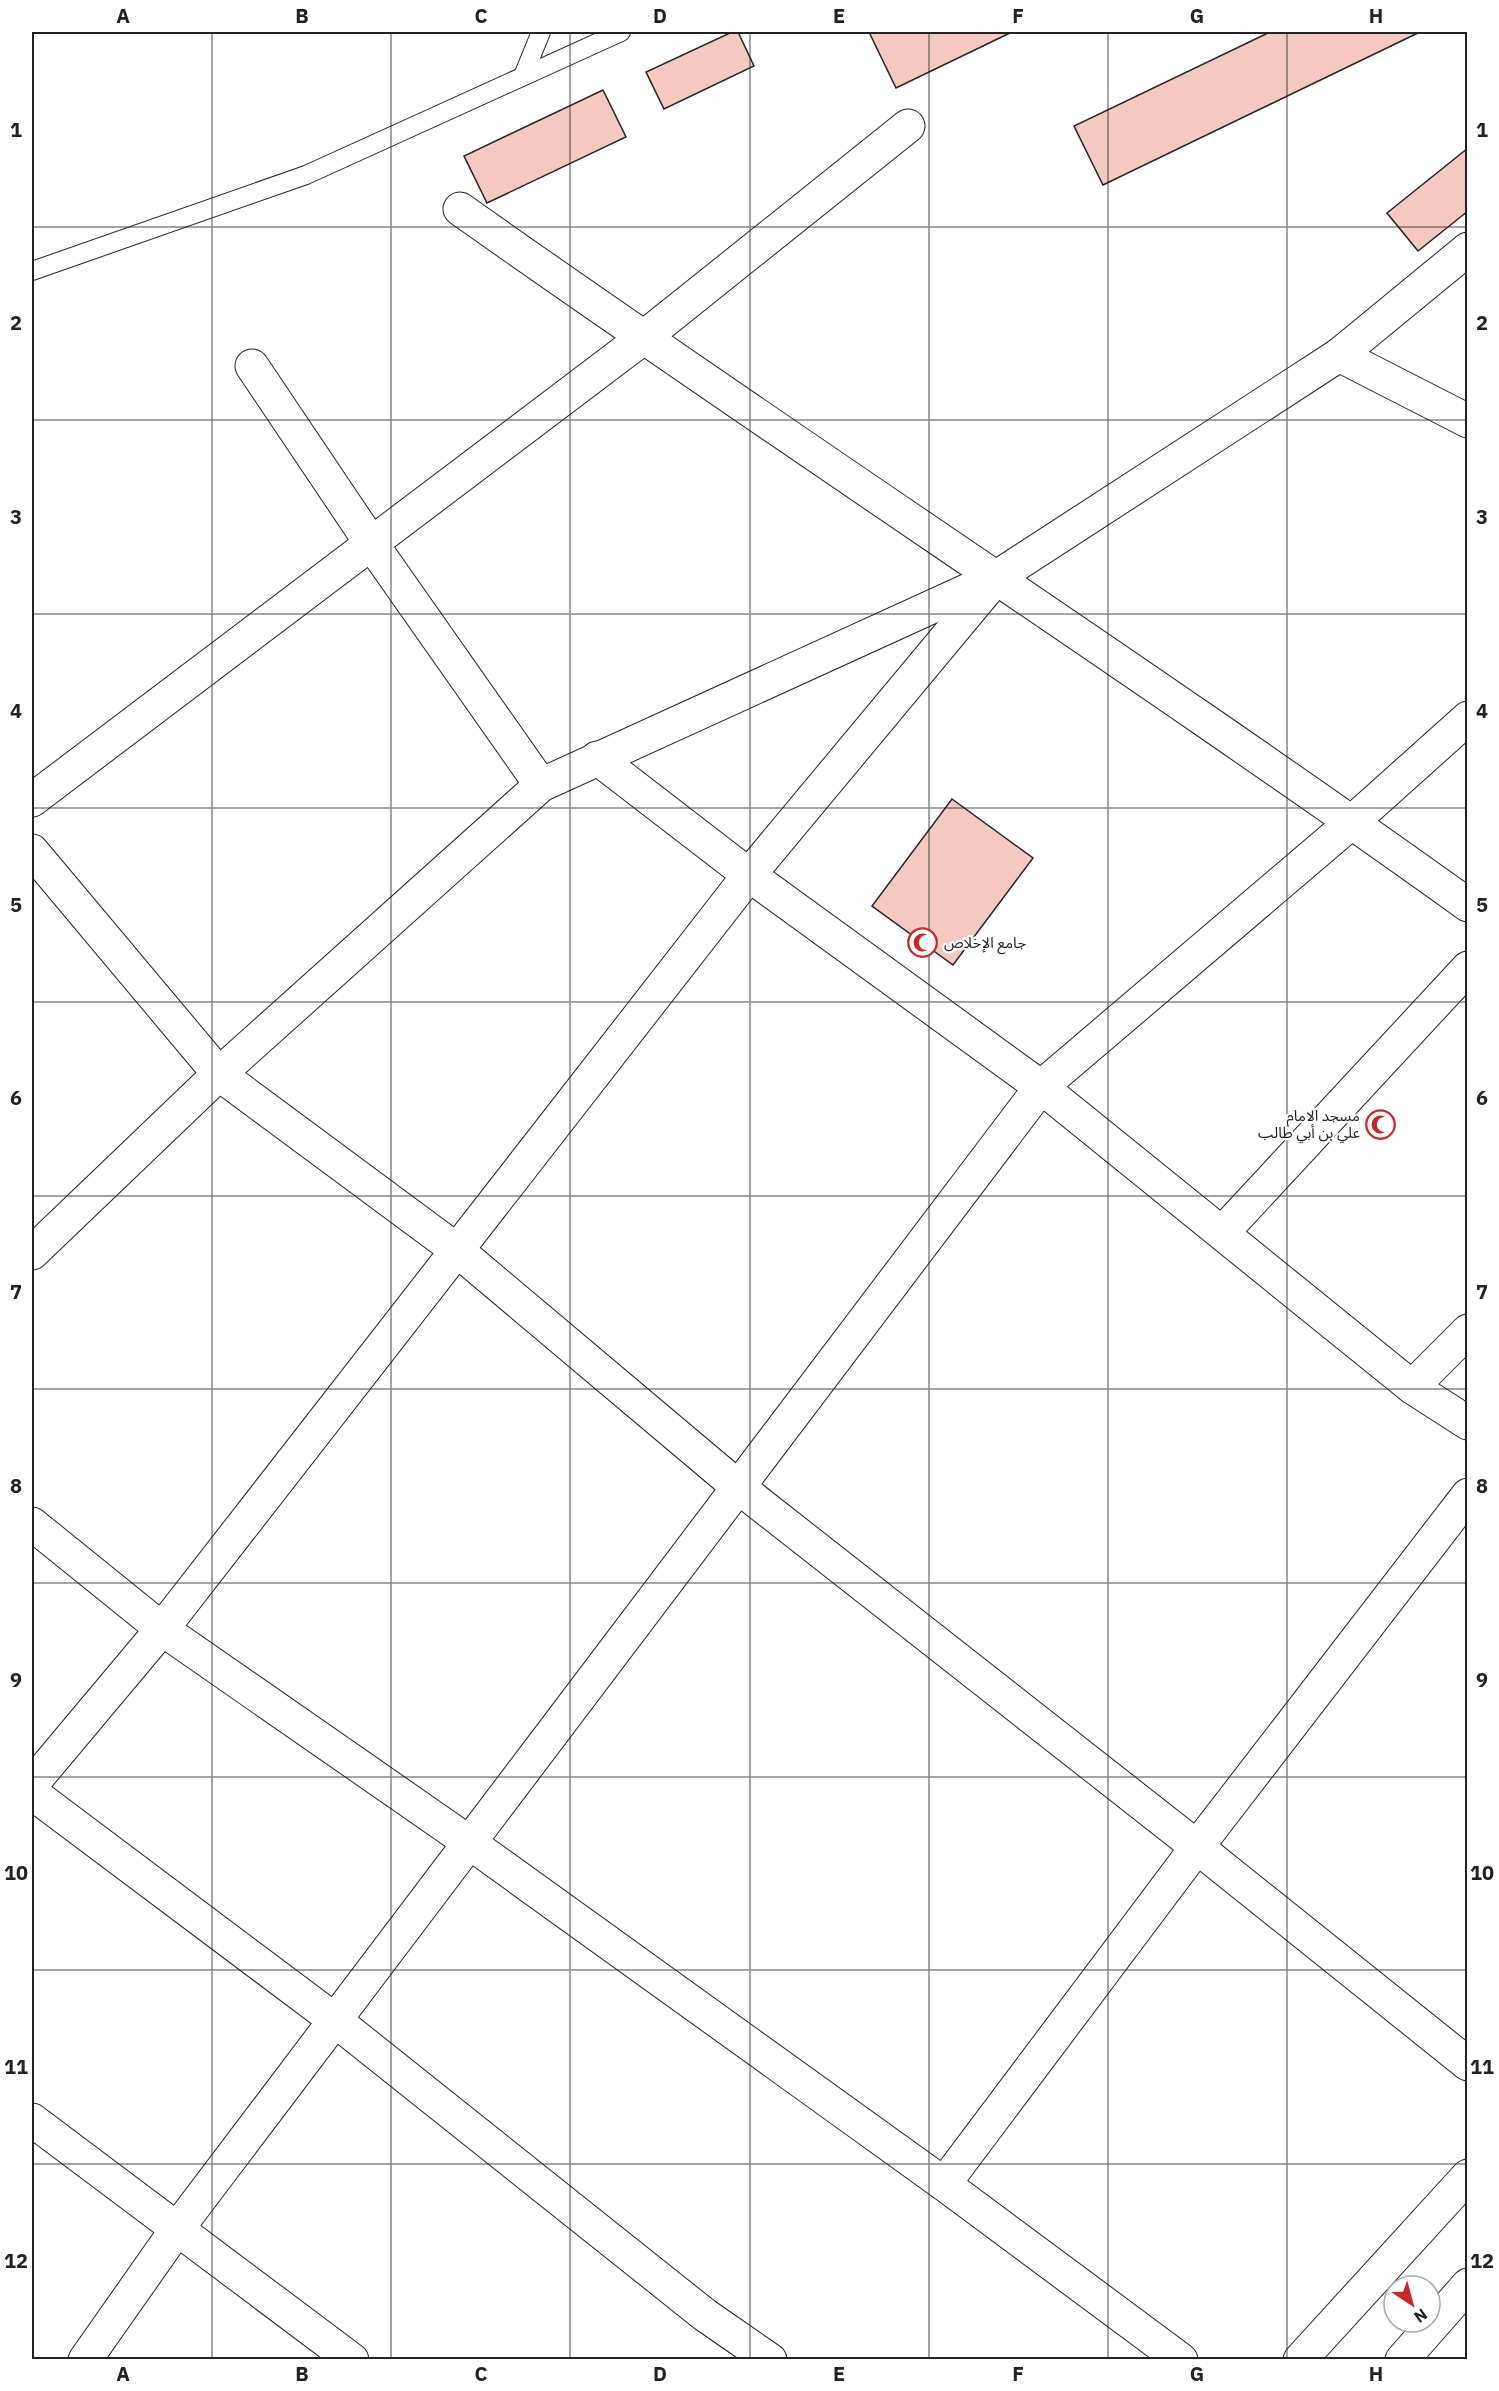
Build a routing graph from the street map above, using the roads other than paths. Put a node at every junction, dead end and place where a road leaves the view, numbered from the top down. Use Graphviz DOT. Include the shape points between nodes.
graph roads {
  1 [pos="542,32"];
  2 [pos="621,32"];
  3 [pos="523,76"];
  4 [pos="908,126"];
  5 [pos="460,209"];
  6 [pos="1467,249"];
  7 [pos="32,271"];
  8 [pos="643,339"];
  9 [pos="1339,355"];
  10 [pos="252,366"];
  11 [pos="1467,421"];
  12 [pos="371,543"];
  13 [pos="997,577"];
  14 [pos="1467,718"];
  15 [pos="597,758"];
  16 [pos="541,785"];
  17 [pos="32,800"];
  18 [pos="1352,822"];
  19 [pos="32,851"];
  20 [pos="749,875"];
  21 [pos="1467,905"];
  22 [pos="1467,968"];
  23 [pos="219,1074"];
  24 [pos="1041,1087"];
  25 [pos="1222,1233"];
  26 [pos="458,1251"];
  27 [pos="32,1253"];
  28 [pos="1467,1332"];
  29 [pos="1412,1387"];
  30 [pos="1467,1423"];
  31 [pos="737,1486"];
  32 [pos="1467,1495"];
  33 [pos="32,1524"];
  34 [pos="162,1629"];
  35 [pos="32,1784"];
  36 [pos="32,1794"];
  37 [pos="470,1844"];
  38 [pos="1197,1847"];
  39 [pos="336,2021"];
  40 [pos="1467,2064"];
  41 [pos="32,2120"];
  42 [pos="1467,2176"];
  43 [pos="944,2184"];
  44 [pos="177,2229"];
  45 [pos="1467,2285"];
  46 [pos="85,2360"];
  47 [pos="352,2360"];
  48 [pos="770,2360"];
  49 [pos="1181,2360"];
  50 [pos="1300,2360"];
  51 [pos="1402,2360"];
  1 -- 3 [label="lane"];
  2 -- 3 [label="lane"];
  3 -- 7 [label="lane" via="306,174"];
  4 -- 8 [label="street"];
  5 -- 8 [label="street"];
  6 -- 9 [label="street"];
  8 -- 12 [label="street"];
  8 -- 13 [label="street"];
  9 -- 11 [label="street"];
  9 -- 13 [label="street"];
  10 -- 12 [label="street"];
  12 -- 16 [label="street"];
  12 -- 17 [label="street"];
  13 -- 15 [label="street"];
  13 -- 18 [label="street"];
  13 -- 20 [label="street"];
  14 -- 18 [label="street"];
  15 -- 16 [label="street"];
  15 -- 20 [label="street"];
  16 -- 23 [label="street"];
  18 -- 21 [label="street"];
  18 -- 24 [label="street"];
  19 -- 23 [label="street"];
  20 -- 24 [label="street"];
  20 -- 26 [label="street"];
  22 -- 25 [label="street"];
  23 -- 26 [label="street"];
  23 -- 27 [label="street"];
  24 -- 25 [label="street"];
  24 -- 31 [label="street"];
  25 -- 29 [label="street"];
  26 -- 31 [label="street"];
  26 -- 34 [label="street"];
  28 -- 29 [label="street"];
  29 -- 30 [label="street"];
  31 -- 37 [label="street"];
  31 -- 38 [label="street"];
  32 -- 38 [label="street"];
  33 -- 34 [label="street"];
  34 -- 35 [label="street"];
  34 -- 37 [label="street"];
  36 -- 39 [label="street"];
  37 -- 39 [label="street"];
  37 -- 43 [label="street"];
  38 -- 40 [label="street"];
  38 -- 43 [label="street"];
  39 -- 44 [label="street"];
  39 -- 48 [label="street" via="705,2314"];
  41 -- 44 [label="street"];
  42 -- 50 [label="street"];
  43 -- 49 [label="street"];
  44 -- 46 [label="street"];
  44 -- 47 [label="street"];
  45 -- 51 [label="street"];
}
